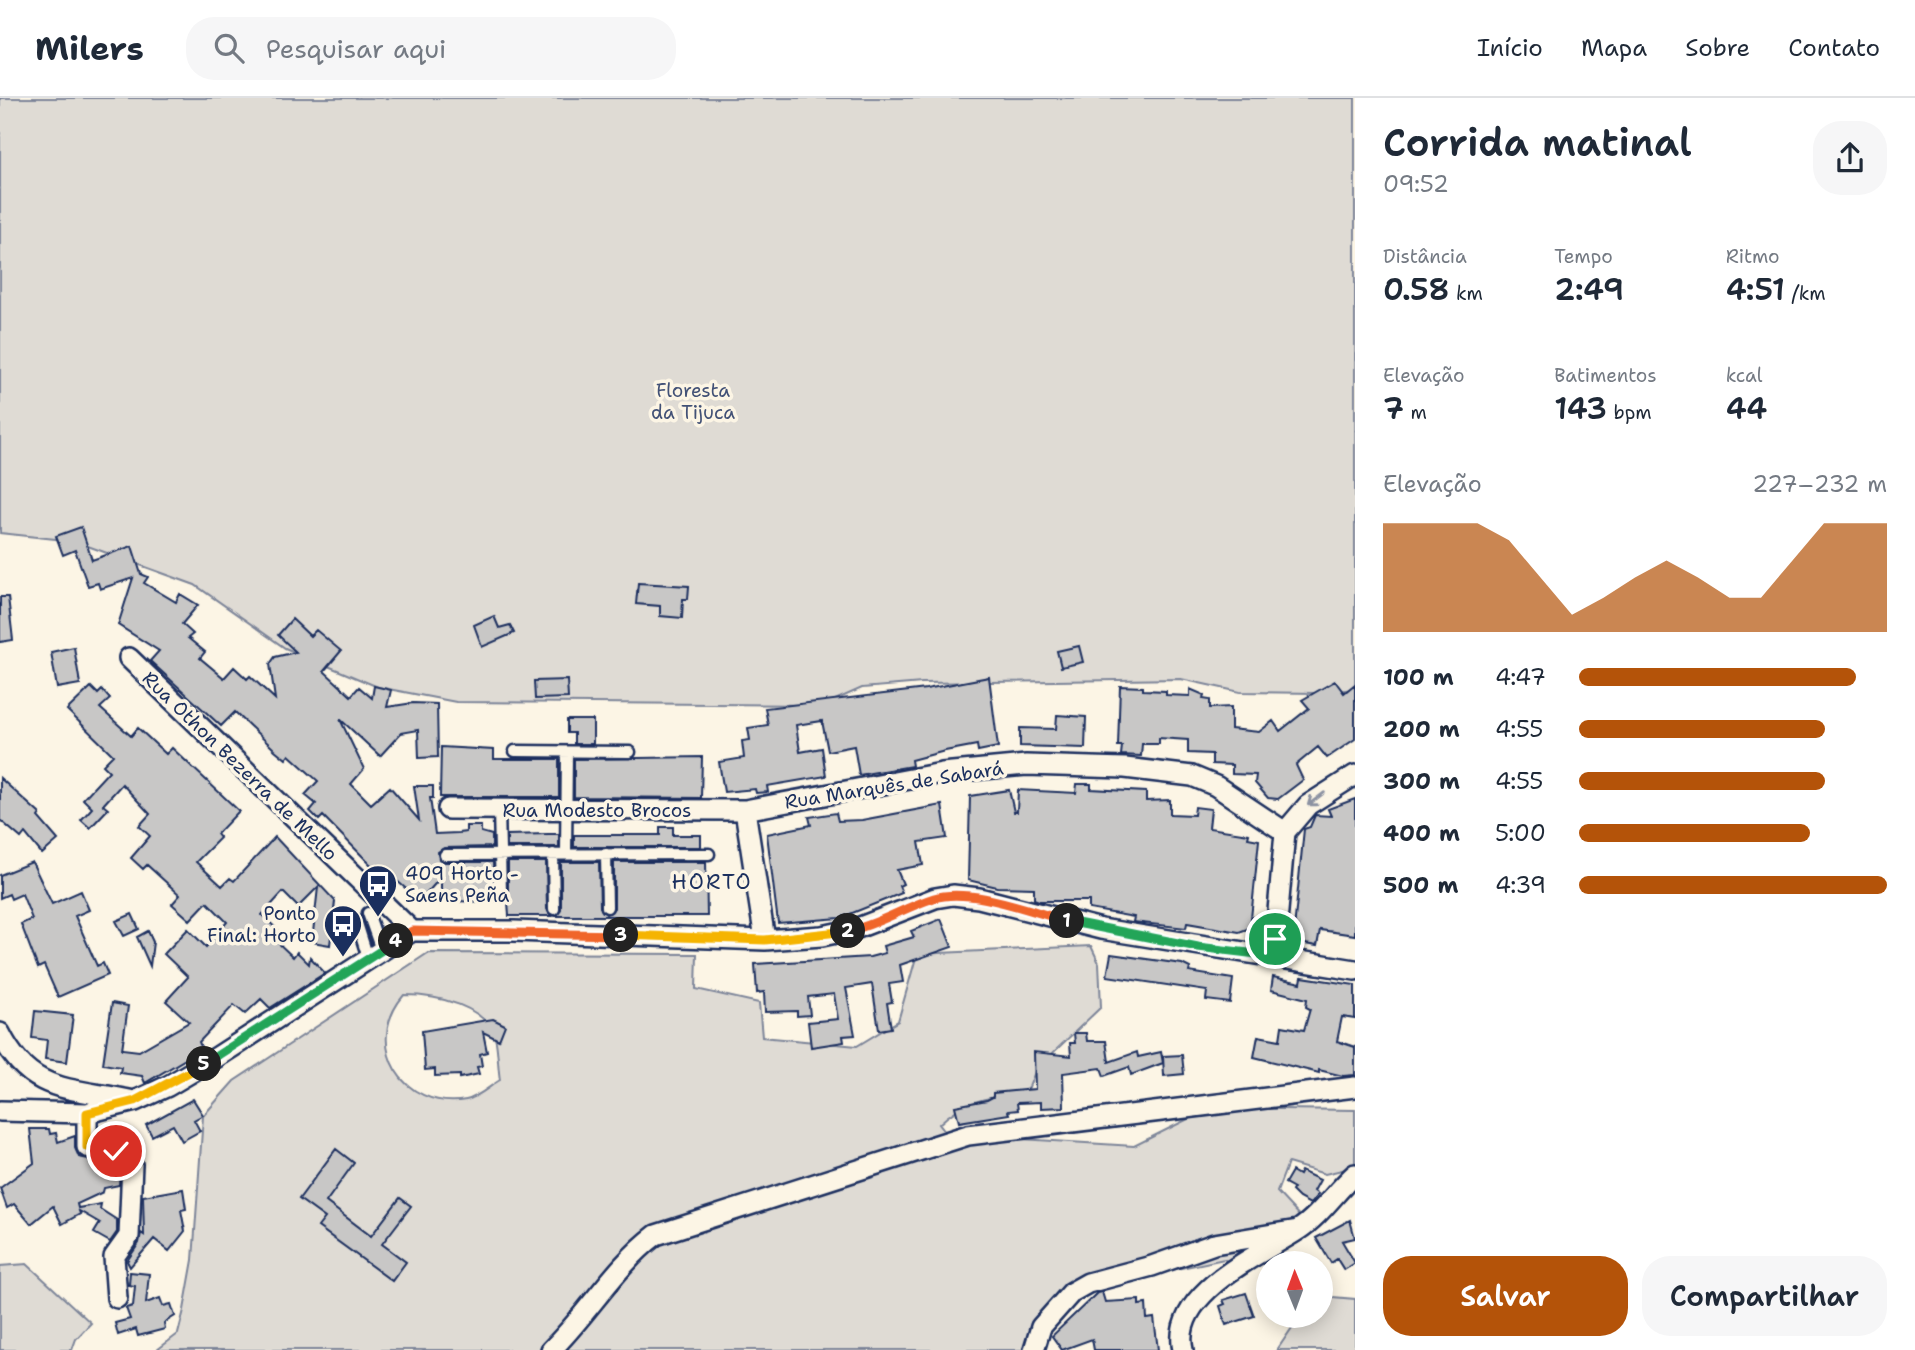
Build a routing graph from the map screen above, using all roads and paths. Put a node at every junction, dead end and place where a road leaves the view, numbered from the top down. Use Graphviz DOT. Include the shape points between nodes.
graph roads {
  1 [pos="129,658"];
  2 [pos="514,751"];
  3 [pos="567,752"];
  4 [pos="631,752"];
  5 [pos="1355,775"];
  6 [pos="448,808"];
  7 [pos="499,809"];
  8 [pos="566,810"];
  9 [pos="745,810"];
  10 [pos="1285,832"];
  11 [pos="500,854"];
  12 [pos="553,854"];
  13 [pos="566,854"];
  14 [pos="606,854"];
  15 [pos="709,854"];
  16 [pos="445,855"];
  17 [pos="501,894"];
  18 [pos="607,907"];
  19 [pos="554,909"];
  20 [pos="368,913"];
  21 [pos="356,920"];
  22 [pos="412,931"];
  23 [pos="765,940"];
  24 [pos="375,954"];
  25 [pos="1274,956"];
  26 [pos="1355,970"];
  27 [pos="0,1033"];
  28 [pos="1355,1087"];
  29 [pos="135,1101"];
  30 [pos="0,1111"];
  31 [pos="87,1113"];
  32 [pos="1355,1174"];
  33 [pos="1298,1230"];
  34 [pos="117,1298"];
  35 [pos="551,1350"];
  36 [pos="1034,1350"];
  37 [pos="1183,1350"];
  1 -- 22 [label="street, Rua Othon Bezerra de Mello"];
  2 -- 3 [label="lane"];
  3 -- 4 [label="lane"];
  3 -- 8 [label="lane"];
  5 -- 10 [label="street, one-way" via="1308,805"];
  6 -- 7 [label="street, Rua Modesto Brocos"];
  7 -- 8 [label="street, Rua Modesto Brocos"];
  7 -- 11 [label="lane"];
  8 -- 9 [label="street, Rua Modesto Brocos"];
  8 -- 13 [label="lane"];
  9 -- 10 [label="street, Rua Marquês de Sabará" via="942,773 1026,765 1125,768 1192,776 1216,786"];
  9 -- 23 [label="street"];
  10 -- 25 [label="street"];
  11 -- 12 [label="lane"];
  11 -- 16 [label="lane"];
  11 -- 17 [label="lane"];
  12 -- 13 [label="lane"];
  12 -- 19 [label="lane"];
  13 -- 14 [label="lane"];
  14 -- 15 [label="lane"];
  14 -- 18 [label="lane"];
  20 -- 24 [label="lane"];
  21 -- 24 [label="lane"];
  22 -- 23 [label="street"];
  22 -- 24 [label="street"];
  23 -- 25 [label="street" via="855,929 953,895 1101,929"];
  24 -- 29 [label="street" via="217,1057"];
  25 -- 26 [label="street"];
  27 -- 29 [label="street" via="23,1069 46,1083"];
  28 -- 35 [label="street" via="968,1135 656,1236 638,1250"];
  29 -- 31 [label="street"];
  30 -- 31 [label="street"];
  31 -- 34 [label="street" via="88,1148 120,1152 132,1164 129,1236 114,1257"];
  32 -- 33 [label="street"];
  33 -- 36 [label="street" via="1214,1244 1088,1283 1072,1292 1041,1327"];
  33 -- 37 [label="street" via="1242,1262 1194,1307 1184,1321"];
}
